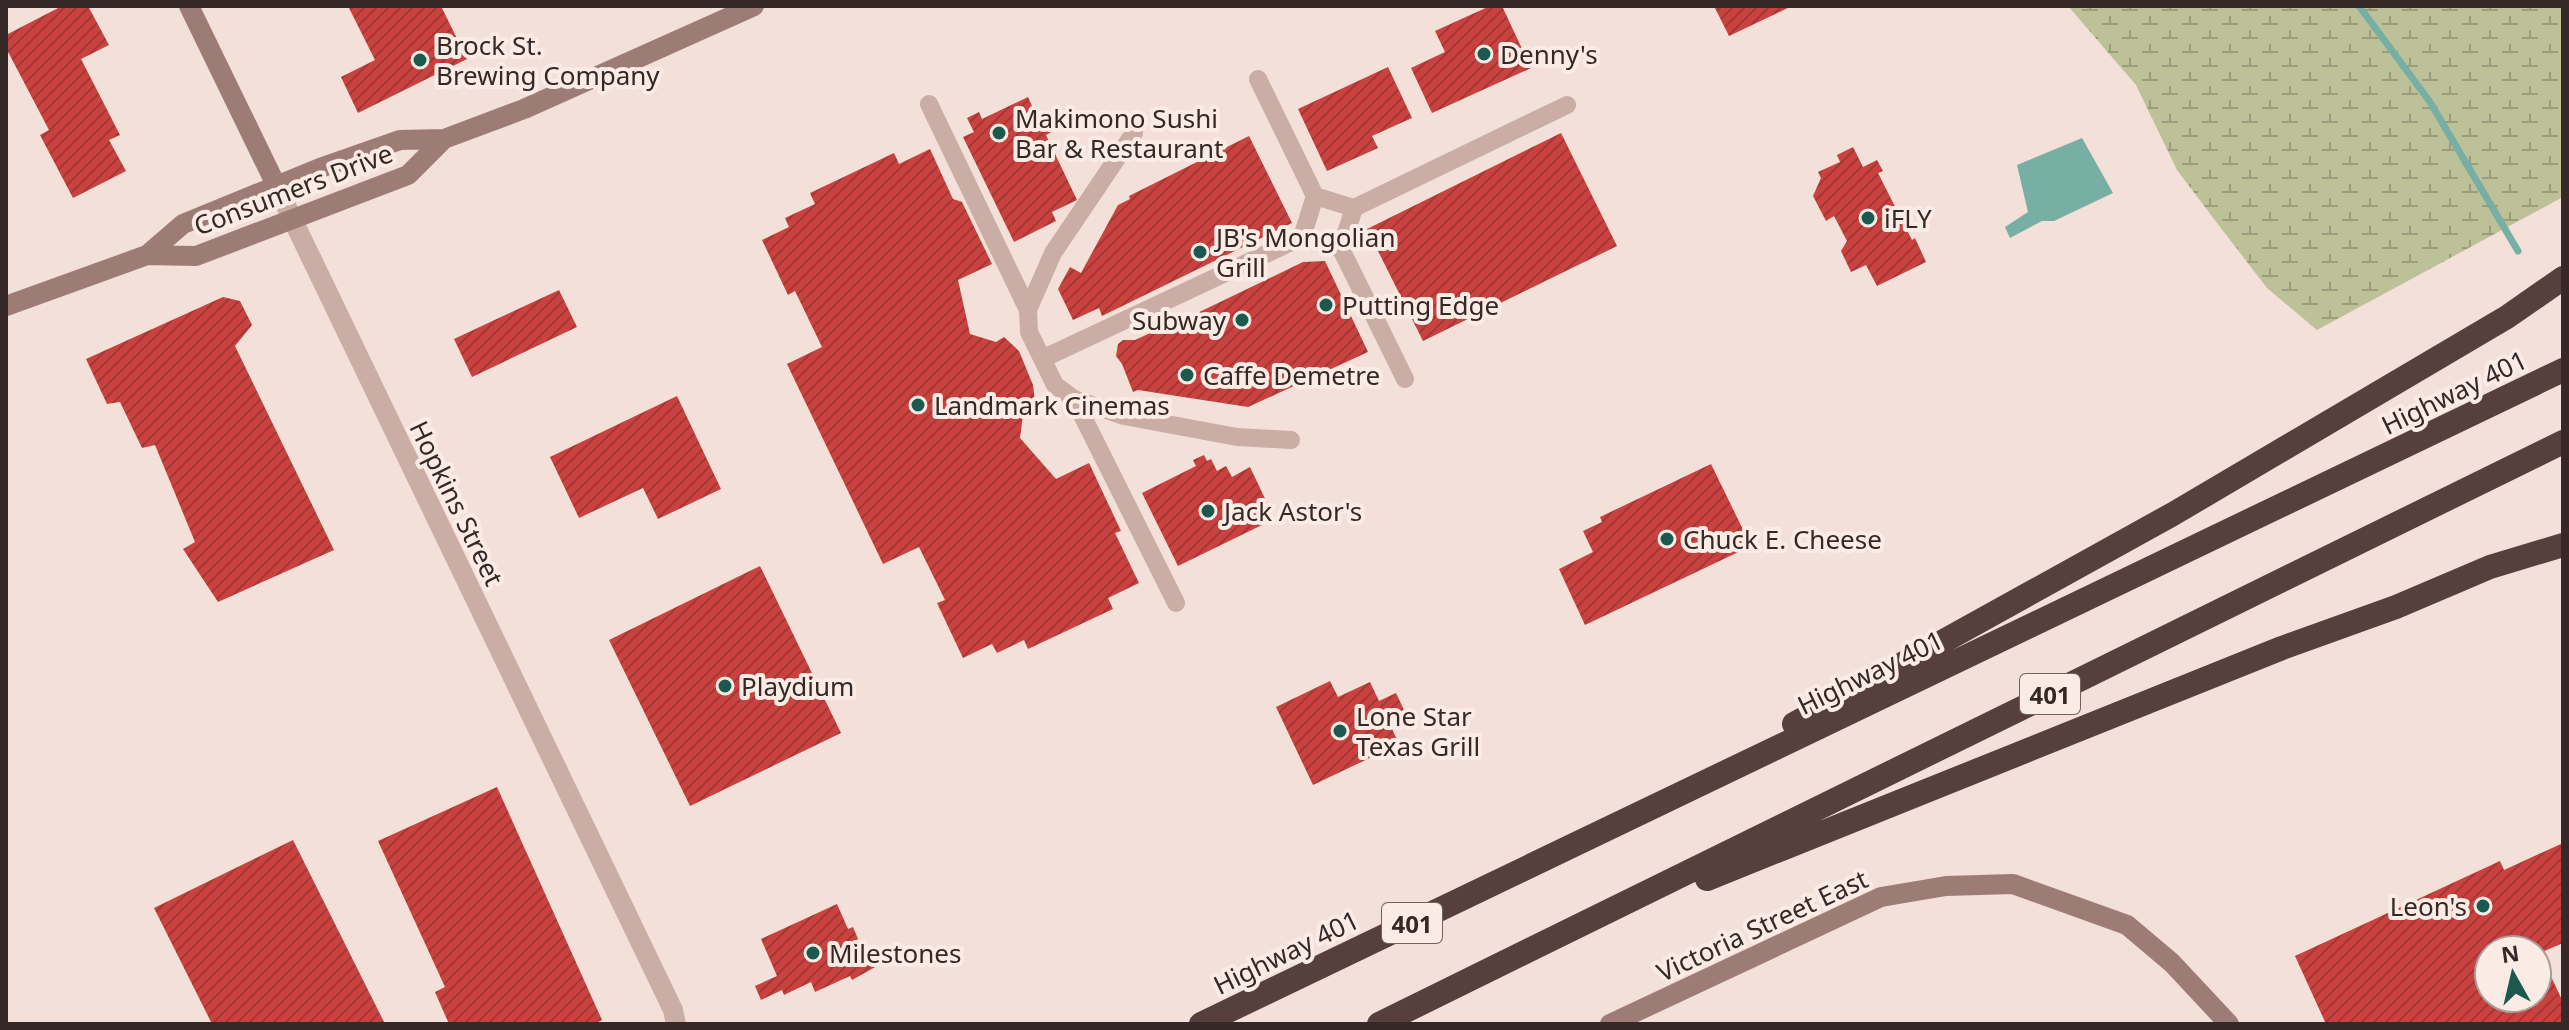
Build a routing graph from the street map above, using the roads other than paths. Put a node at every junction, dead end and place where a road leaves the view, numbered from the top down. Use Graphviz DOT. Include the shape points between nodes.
graph roads {
  1 [pos="189,6"];
  2 [pos="754,6"];
  3 [pos="1258,79"];
  4 [pos="929,104"];
  5 [pos="1567,105"];
  6 [pos="1134,133"];
  7 [pos="444,139"];
  8 [pos="277,187"];
  9 [pos="1315,196"];
  10 [pos="1354,208"];
  11 [pos="292,220"];
  12 [pos="1302,237"];
  13 [pos="1341,249"];
  14 [pos="147,255"];
  15 [pos="2563,278"];
  16 [pos="6,306"];
  17 [pos="1028,310"];
  18 [pos="1042,359"];
  19 [pos="2563,370"];
  20 [pos="1405,379"];
  21 [pos="1074,399"];
  22 [pos="1291,440"];
  23 [pos="2563,442"];
  24 [pos="2563,545"];
  25 [pos="1176,603"];
  26 [pos="1623,822"];
  27 [pos="1538,947"];
  28 [pos="676,1024"];
  29 [pos="1201,1024"];
  30 [pos="1379,1024"];
  31 [pos="1610,1024"];
  32 [pos="2229,1024"];
  1 -- 8 [label="main road, Hopkins Street"];
  2 -- 7 [label="main road, Consumers Drive"];
  3 -- 9 [label="street"];
  4 -- 17 [label="street"];
  5 -- 10 [label="street"];
  6 -- 17 [label="street" via="1053,253"];
  7 -- 8 [label="main road, Consumers Drive" via="400,140"];
  7 -- 11 [label="main road, Consumers Drive" via="408,175"];
  8 -- 11 [label="street, Hopkins Street"];
  8 -- 14 [label="main road, Consumers Drive" via="183,224"];
  9 -- 10 [label="street"];
  9 -- 12 [label="street"];
  10 -- 13 [label="street"];
  11 -- 14 [label="main road, Consumers Drive" via="196,256"];
  11 -- 28 [label="street, Hopkins Street"];
  12 -- 13 [label="street"];
  12 -- 18 [label="street"];
  13 -- 20 [label="street"];
  14 -- 16 [label="main road, Consumers Drive"];
  15 -- 26 [label="highway" via="2507,317 2173,514"];
  17 -- 18 [label="street" via="1029,332"];
  18 -- 21 [label="street" via="1055,385"];
  19 -- 26 [label="highway, Highway 401 / 401"];
  21 -- 22 [label="street" via="1124,416 1237,437"];
  21 -- 25 [label="street"];
  23 -- 27 [label="highway, 401"];
  24 -- 27 [label="highway" via="2490,567 2282,648"];
  26 -- 29 [label="highway, Highway 401 / 401"];
  27 -- 30 [label="highway, 401"];
  31 -- 32 [label="main road, Victoria Street East" via="1881,897 1946,886 2013,884 2127,925 2172,963"];
}
